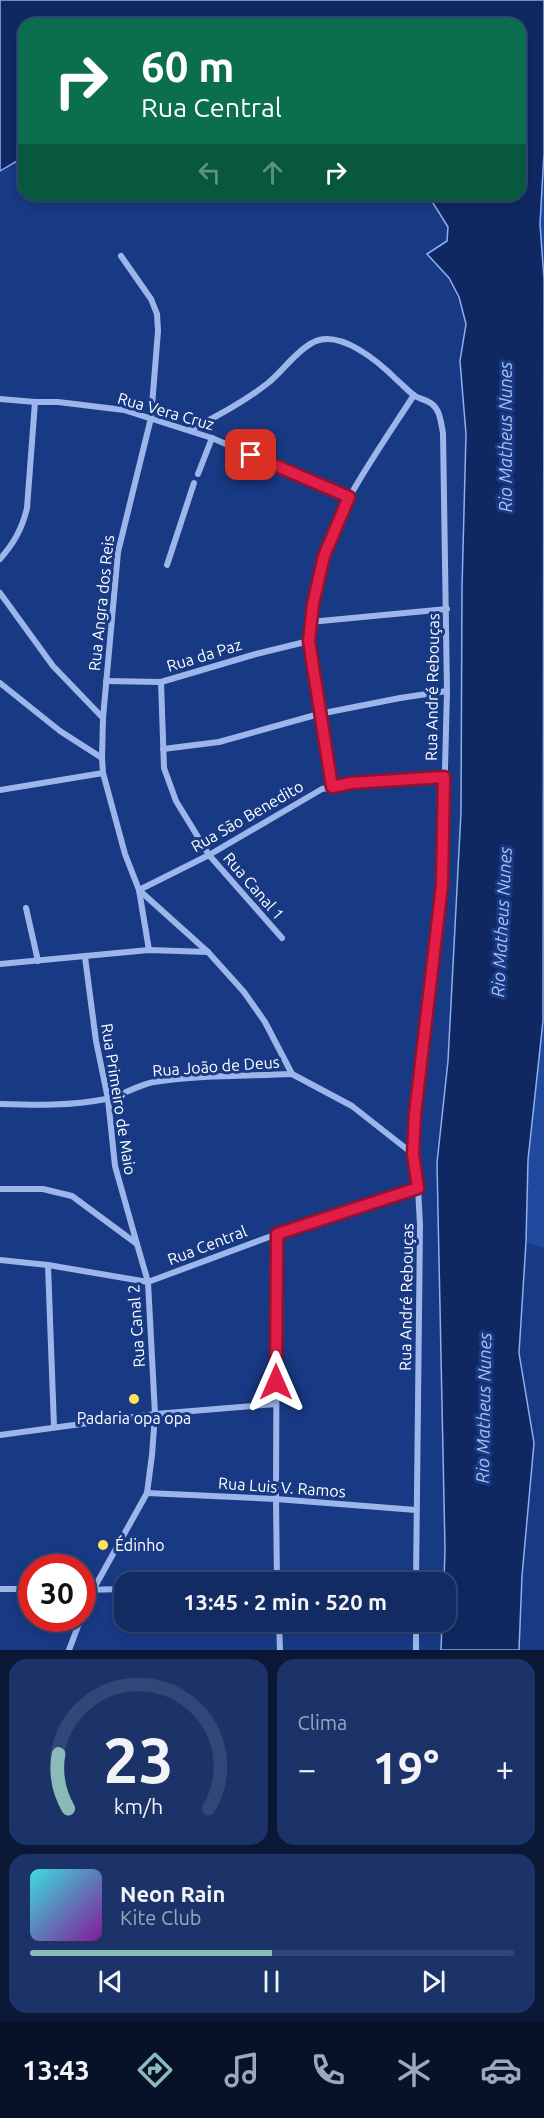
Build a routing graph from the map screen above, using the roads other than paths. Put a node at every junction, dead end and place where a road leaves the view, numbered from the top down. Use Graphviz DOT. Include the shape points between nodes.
graph roads {
  1 [pos="121,256"];
  2 [pos="414,395"];
  3 [pos="0,399"];
  4 [pos="35,402"];
  5 [pos="151,418"];
  6 [pos="190,430"];
  7 [pos="212,438"];
  8 [pos="198,474"];
  9 [pos="194,483"];
  10 [pos="349,497"];
  11 [pos="0,560"];
  12 [pos="167,565"];
  13 [pos="0,593"];
  14 [pos="447,609"];
  15 [pos="310,622"];
  16 [pos="309,641"];
  17 [pos="106,681"];
  18 [pos="161,682"];
  19 [pos="0,683"];
  20 [pos="447,691"];
  21 [pos="319,714"];
  22 [pos="103,718"];
  23 [pos="163,749"];
  24 [pos="102,758"];
  25 [pos="104,773"];
  26 [pos="444,777"];
  27 [pos="332,787"];
  28 [pos="0,790"];
  29 [pos="209,855"];
  30 [pos="139,890"];
  31 [pos="26,908"];
  32 [pos="282,938"];
  33 [pos="149,950"];
  34 [pos="208,952"];
  35 [pos="85,957"];
  36 [pos="38,961"];
  37 [pos="0,964"];
  38 [pos="292,1074"];
  39 [pos="108,1099"];
  40 [pos="0,1104"];
  41 [pos="413,1154"];
  42 [pos="418,1188"];
  43 [pos="0,1189"];
  44 [pos="277,1234"];
  45 [pos="137,1244"];
  46 [pos="0,1260"];
  47 [pos="48,1265"];
  48 [pos="148,1282"];
  49 [pos="276,1404"];
  50 [pos="155,1414"];
  51 [pos="54,1427"];
  52 [pos="0,1435"];
  53 [pos="147,1493"];
  54 [pos="276,1499"];
  55 [pos="416,1510"];
  56 [pos="277,1572"];
  57 [pos="416,1572"];
  58 [pos="96,1585"];
  59 [pos="0,1589"];
  60 [pos="18,1589"];
  61 [pos="114,1589"];
  62 [pos="96,1590"];
  63 [pos="76,1632"];
  64 [pos="279,1632"];
  65 [pos="416,1632"];
  66 [pos="69,1650"];
  67 [pos="280,1650"];
  68 [pos="416,1650"];
  1 -- 5 [label="street, Rua Angra dos Reis" via="157,314"];
  2 -- 6 [label="street" via="362,350 322,339 303,349 269,383 230,410"];
  2 -- 10 [label="street"];
  2 -- 14 [label="street, Rua André Rebouças" via="432,404 443,433"];
  3 -- 4 [label="street, Rua Vera Cruz"];
  4 -- 5 [label="street, Rua Vera Cruz" via="82,404"];
  4 -- 11 [label="street" via="27,508 14,542"];
  5 -- 6 [label="street, Rua Vera Cruz"];
  5 -- 17 [label="street, Rua Angra dos Reis" via="118,552"];
  6 -- 7 [label="street, Rua Vera Cruz"];
  7 -- 8 [label="street"];
  7 -- 10 [label="street, Rua Vera Cruz"];
  9 -- 12 [label="street"];
  10 -- 15 [label="street" via="324,556"];
  13 -- 22 [label="street" via="53,666"];
  14 -- 15 [label="street"];
  14 -- 20 [label="street, Rua André Rebouças"];
  15 -- 16 [label="street"];
  16 -- 18 [label="street, Rua da Paz"];
  16 -- 21 [label="street"];
  17 -- 18 [label="street, Rua da Paz"];
  17 -- 22 [label="street, Rua Angra dos Reis"];
  18 -- 23 [label="street, Rua Canal 1"];
  19 -- 24 [label="street" via="60,731"];
  20 -- 21 [label="street"];
  20 -- 26 [label="street, Rua André Rebouças"];
  21 -- 23 [label="street" via="219,742"];
  21 -- 27 [label="street"];
  22 -- 24 [label="street, Rua Angra dos Reis"];
  23 -- 29 [label="street, Rua Canal 1" via="172,793"];
  24 -- 25 [label="street, Rua Angra dos Reis"];
  25 -- 28 [label="street"];
  25 -- 30 [label="street, Rua Angra dos Reis" via="124,854"];
  26 -- 27 [label="street, Rua São Benedito"];
  26 -- 41 [label="street, Rua André Rebouças" via="442,885"];
  27 -- 29 [label="street, Rua São Benedito" via="322,789"];
  29 -- 30 [label="street, Rua São Benedito"];
  29 -- 32 [label="street, Rua Canal 1"];
  30 -- 33 [label="street, Rua Angra dos Reis"];
  30 -- 34 [label="street, Rua Angra dos Reis"];
  31 -- 36 [label="street"];
  33 -- 34 [label="street"];
  33 -- 35 [label="street"];
  34 -- 38 [label="street, Rua Angra dos Reis" via="265,1022"];
  35 -- 36 [label="street"];
  35 -- 39 [label="street, Rua Primeiro de Maio"];
  36 -- 37 [label="street"];
  38 -- 39 [label="street, Rua João de Deus" via="151,1083"];
  38 -- 41 [label="street" via="352,1106"];
  39 -- 40 [label="street, Rua João de Deus" via="49,1105"];
  39 -- 45 [label="street, Rua Primeiro de Maio" via="116,1167"];
  41 -- 42 [label="street, Rua André Rebouças"];
  42 -- 44 [label="street, Rua Central"];
  42 -- 55 [label="street, Rua André Rebouças"];
  43 -- 45 [label="street" via="43,1189 72,1196"];
  44 -- 48 [label="street, Rua Central"];
  44 -- 49 [label="street"];
  45 -- 48 [label="street, Rua Canal 2"];
  46 -- 47 [label="street"];
  47 -- 48 [label="street"];
  47 -- 51 [label="street"];
  48 -- 50 [label="street, Rua Canal 2"];
  49 -- 50 [label="street"];
  49 -- 54 [label="street"];
  50 -- 51 [label="street"];
  50 -- 53 [label="street, Rua Canal 2"];
  51 -- 52 [label="street"];
  53 -- 54 [label="street, Rua Luis V. Ramos"];
  53 -- 58 [label="street, Rua Canal 2"];
  54 -- 55 [label="street, Rua Luis V. Ramos"];
  54 -- 56 [label="street"];
  55 -- 57 [label="street, Rua André Rebouças"];
  59 -- 60 [label="street"];
  61 -- 62 [label="street"];
  63 -- 66 [label="street, Rua Canal 2"];
  64 -- 67 [label="street"];
  65 -- 68 [label="street"];
}
